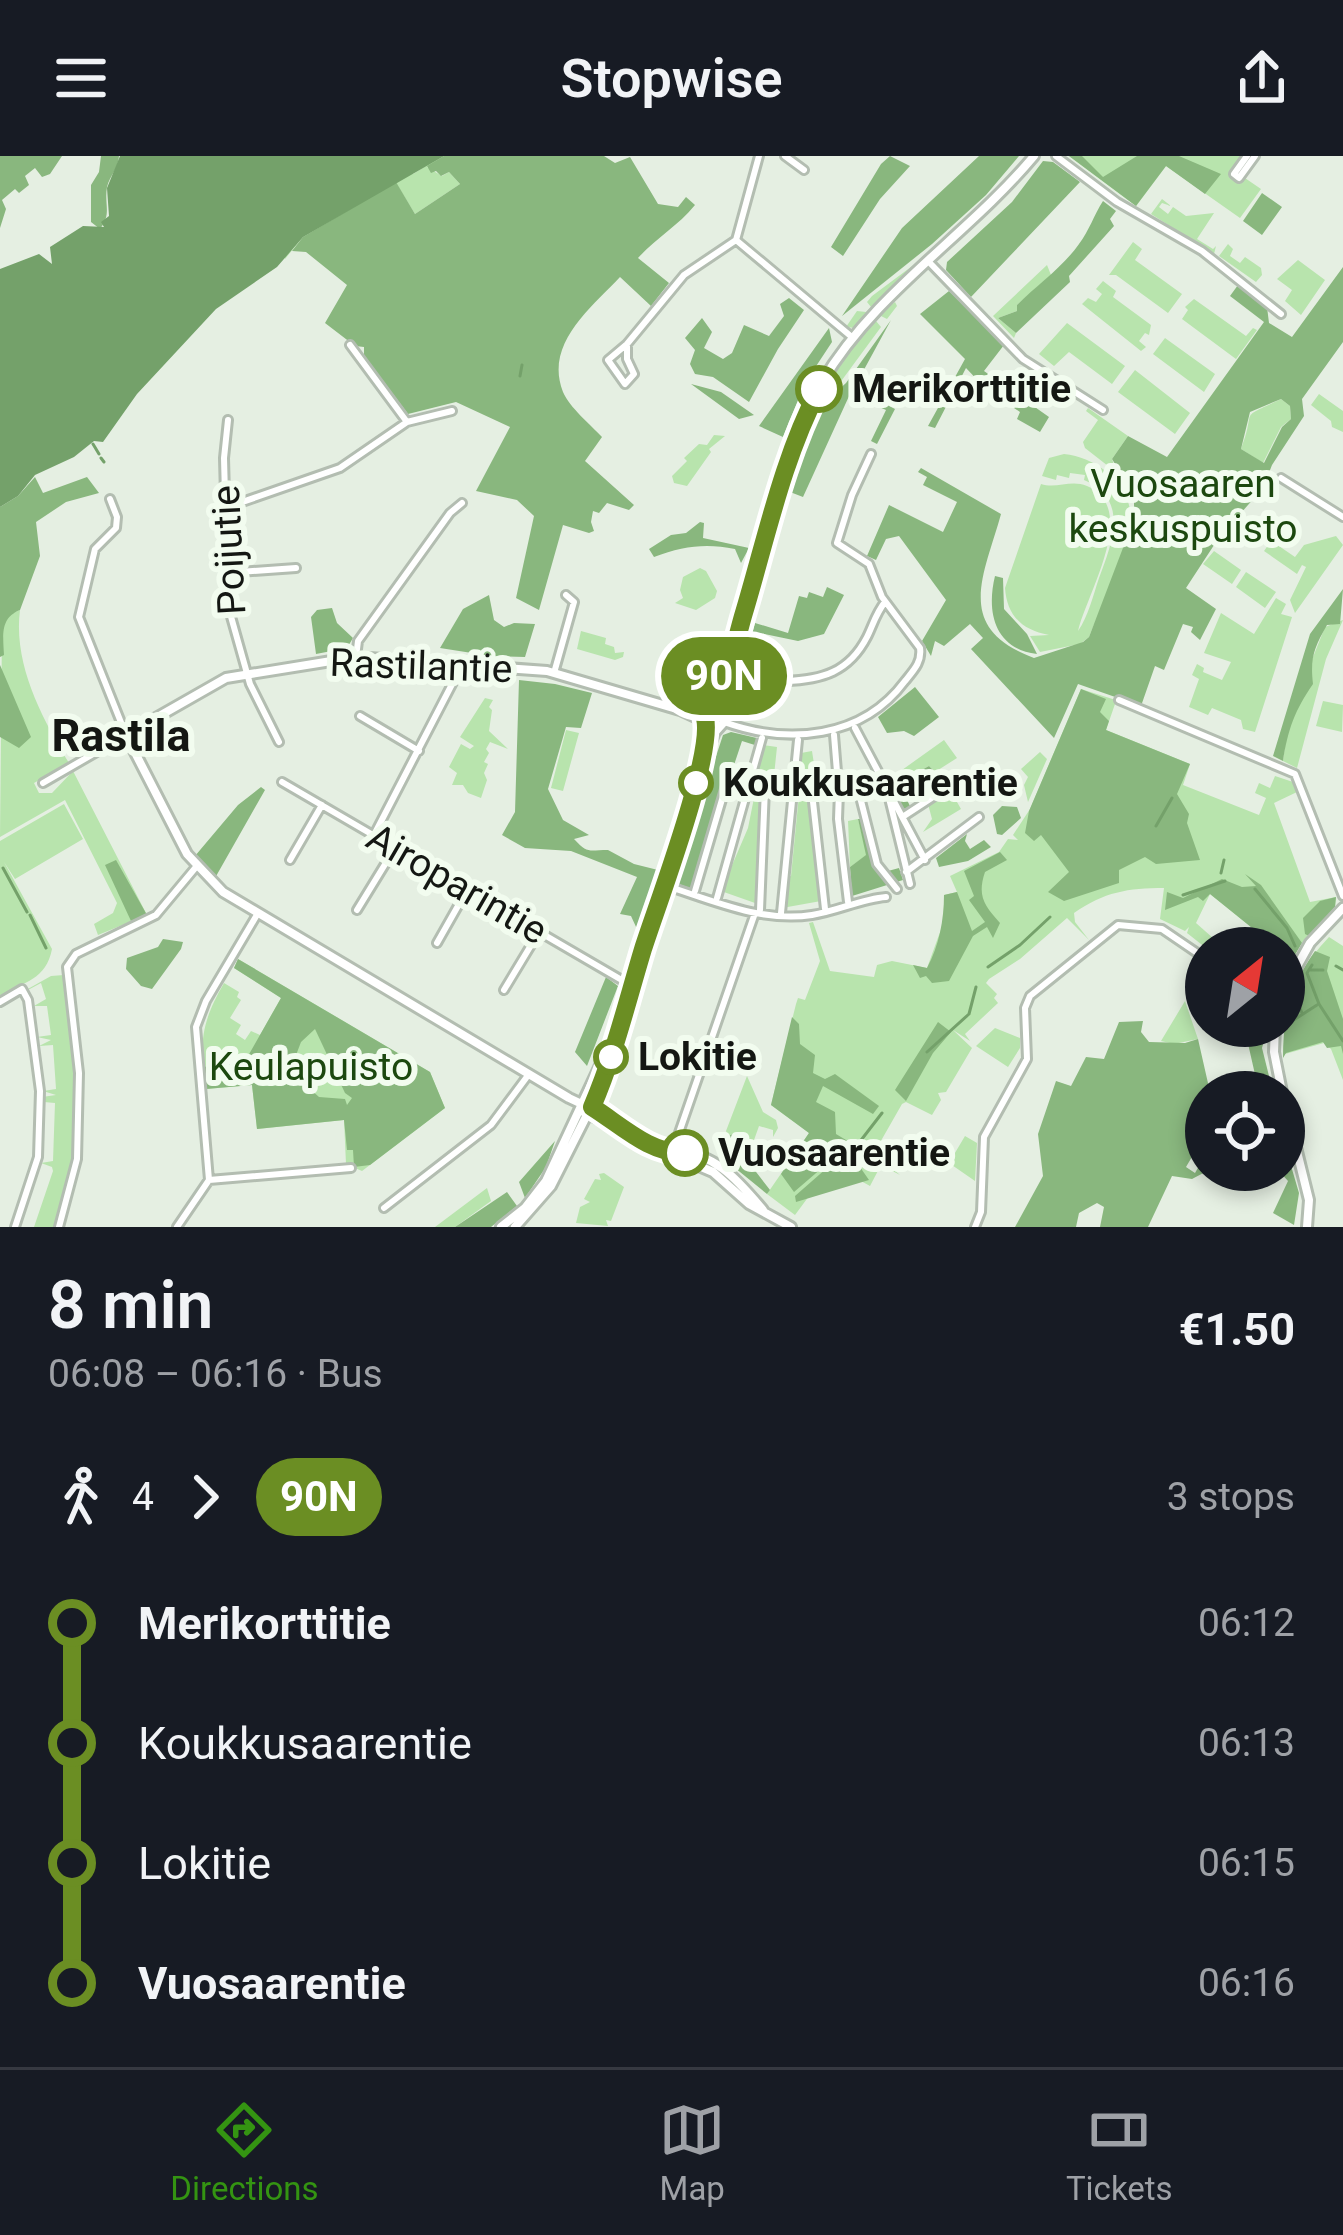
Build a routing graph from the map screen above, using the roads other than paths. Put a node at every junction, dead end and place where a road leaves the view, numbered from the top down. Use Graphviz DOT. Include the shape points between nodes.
graph roads {
  1 [pos="758,156"];
  2 [pos="784,156"];
  3 [pos="1031,156"];
  4 [pos="1056,156"];
  5 [pos="804,170"];
  6 [pos="736,240"];
  7 [pos="929,262"];
  8 [pos="1281,314"];
  9 [pos="853,338"];
  10 [pos="627,344"];
  11 [pos="350,345"];
  12 [pos="1102,410"];
  13 [pos="452,411"];
  14 [pos="228,419"];
  15 [pos="407,422"];
  16 [pos="871,454"];
  17 [pos="1281,478"];
  18 [pos="110,499"];
  19 [pos="462,503"];
  20 [pos="225,508"];
  21 [pos="1343,517"];
  22 [pos="296,568"];
  23 [pos="226,573"];
  24 [pos="566,596"];
  25 [pos="885,602"];
  26 [pos="356,657"];
  27 [pos="464,663"];
  28 [pos="246,673"];
  29 [pos="554,673"];
  30 [pos="785,681"];
  31 [pos="1119,700"];
  32 [pos="360,716"];
  33 [pos="714,720"];
  34 [pos="855,728"];
  35 [pos="126,735"];
  36 [pos="834,735"];
  37 [pos="762,738"];
  38 [pos="799,740"];
  39 [pos="279,742"];
  40 [pos="418,751"];
  41 [pos="728,779"];
  42 [pos="959,780"];
  43 [pos="282,782"];
  44 [pos="43,783"];
  45 [pos="765,788"];
  46 [pos="857,789"];
  47 [pos="887,790"];
  48 [pos="812,793"];
  49 [pos="322,805"];
  50 [pos="904,816"];
  51 [pos="980,818"];
  52 [pos="374,835"];
  53 [pos="395,848"];
  54 [pos="290,860"];
  55 [pos="925,860"];
  56 [pos="196,867"];
  57 [pos="906,872"];
  58 [pos="910,884"];
  59 [pos="664,885"];
  60 [pos="898,889"];
  61 [pos="467,890"];
  62 [pos="695,891"];
  63 [pos="1343,896"];
  64 [pos="886,897"];
  65 [pos="717,898"];
  66 [pos="848,902"];
  67 [pos="825,909"];
  68 [pos="357,910"];
  69 [pos="758,911"];
  70 [pos="1343,911"];
  71 [pos="258,913"];
  72 [pos="781,913"];
  73 [pos="539,932"];
  74 [pos="436,943"];
  75 [pos="1185,945"];
  76 [pos="1305,955"];
  77 [pos="632,986"];
  78 [pos="504,990"];
  79 [pos="0,1002"];
  80 [pos="529,1074"];
  81 [pos="586,1109"];
  82 [pos="672,1153"];
  83 [pos="351,1168"];
  84 [pos="209,1180"];
  85 [pos="1305,1183"];
  86 [pos="384,1208"];
  87 [pos="15,1227"];
  88 [pos="59,1227"];
  89 [pos="177,1227"];
  90 [pos="501,1227"];
  91 [pos="514,1227"];
  92 [pos="790,1227"];
  93 [pos="975,1227"];
  94 [pos="1307,1227"];
  1 -- 6 [label="street"];
  2 -- 5 [label="street"];
  3 -- 7 [label="street" via="1003,194"];
  4 -- 8 [label="street" via="1202,251"];
  6 -- 9 [label="street"];
  6 -- 10 [label="street" via="684,275"];
  7 -- 9 [label="street"];
  7 -- 12 [label="street" via="1023,359"];
  9 -- 33 [label="street" via="797,435"];
  10 -- 10 [label="street" via="607,362 626,385 634,374"];
  11 -- 15 [label="street"];
  13 -- 15 [label="street"];
  14 -- 20 [label="street, Poijutie"];
  15 -- 20 [label="street" via="340,468"];
  16 -- 25 [label="street" via="837,539 872,567"];
  17 -- 21 [label="street"];
  18 -- 35 [label="street" via="116,528 95,549 79,617"];
  19 -- 26 [label="street" via="358,641"];
  20 -- 23 [label="street, Poijutie"];
  22 -- 23 [label="street"];
  23 -- 28 [label="street, Poijutie"];
  24 -- 29 [label="street" via="573,604"];
  25 -- 30 [label="street" via="844,666 818,679"];
  25 -- 33 [label="street" via="922,655 875,712 809,734"];
  26 -- 27 [label="street, Rastilantie"];
  26 -- 28 [label="street, Rastilantie"];
  27 -- 29 [label="street, Rastilantie"];
  27 -- 40 [label="street"];
  28 -- 35 [label="street, Rastilantie"];
  28 -- 39 [label="street, Poijutie"];
  29 -- 33 [label="street, Rastilantie"];
  31 -- 63 [label="street" via="1295,774"];
  32 -- 40 [label="street"];
  33 -- 59 [label="street"];
  34 -- 47 [label="street"];
  35 -- 44 [label="street, Rastilantie"];
  35 -- 56 [label="street"];
  36 -- 66 [label="street"];
  37 -- 65 [label="street"];
  38 -- 72 [label="street"];
  40 -- 52 [label="street"];
  41 -- 62 [label="street"];
  42 -- 50 [label="street"];
  43 -- 49 [label="street, Airoparintie"];
  45 -- 69 [label="street"];
  46 -- 60 [label="street" via="878,864"];
  47 -- 50 [label="street"];
  47 -- 57 [label="street"];
  48 -- 67 [label="street"];
  49 -- 52 [label="street, Airoparintie"];
  49 -- 54 [label="street"];
  50 -- 55 [label="street"];
  51 -- 55 [label="street"];
  52 -- 53 [label="street, Airoparintie"];
  53 -- 61 [label="street, Airoparintie"];
  53 -- 68 [label="street"];
  55 -- 57 [label="street"];
  56 -- 71 [label="street"];
  56 -- 88 [label="street" via="158,913 76,954 67,968 79,1072 77,1160"];
  57 -- 58 [label="street"];
  59 -- 69 [label="street"];
  59 -- 77 [label="street"];
  61 -- 73 [label="street, Airoparintie"];
  61 -- 74 [label="street"];
  64 -- 69 [label="street" via="809,916"];
  69 -- 82 [label="street"];
  70 -- 76 [label="street"];
  71 -- 80 [label="street"];
  71 -- 84 [label="street" via="196,1027"];
  73 -- 77 [label="street, Airoparintie"];
  73 -- 78 [label="street"];
  75 -- 93 [label="street" via="1162,929 1118,925 1030,996 1028,1059 984,1137"];
  77 -- 81 [label="street"];
  79 -- 87 [label="street" via="22,989 28,1000 40,1090 38,1157"];
  80 -- 81 [label="street"];
  80 -- 86 [label="street" via="490,1125"];
  81 -- 82 [label="street"];
  81 -- 90 [label="street" via="546,1181"];
  81 -- 91 [label="street" via="551,1186"];
  82 -- 92 [label="street"];
  83 -- 84 [label="street"];
  84 -- 89 [label="street"];
  85 -- 94 [label="street"];
}
